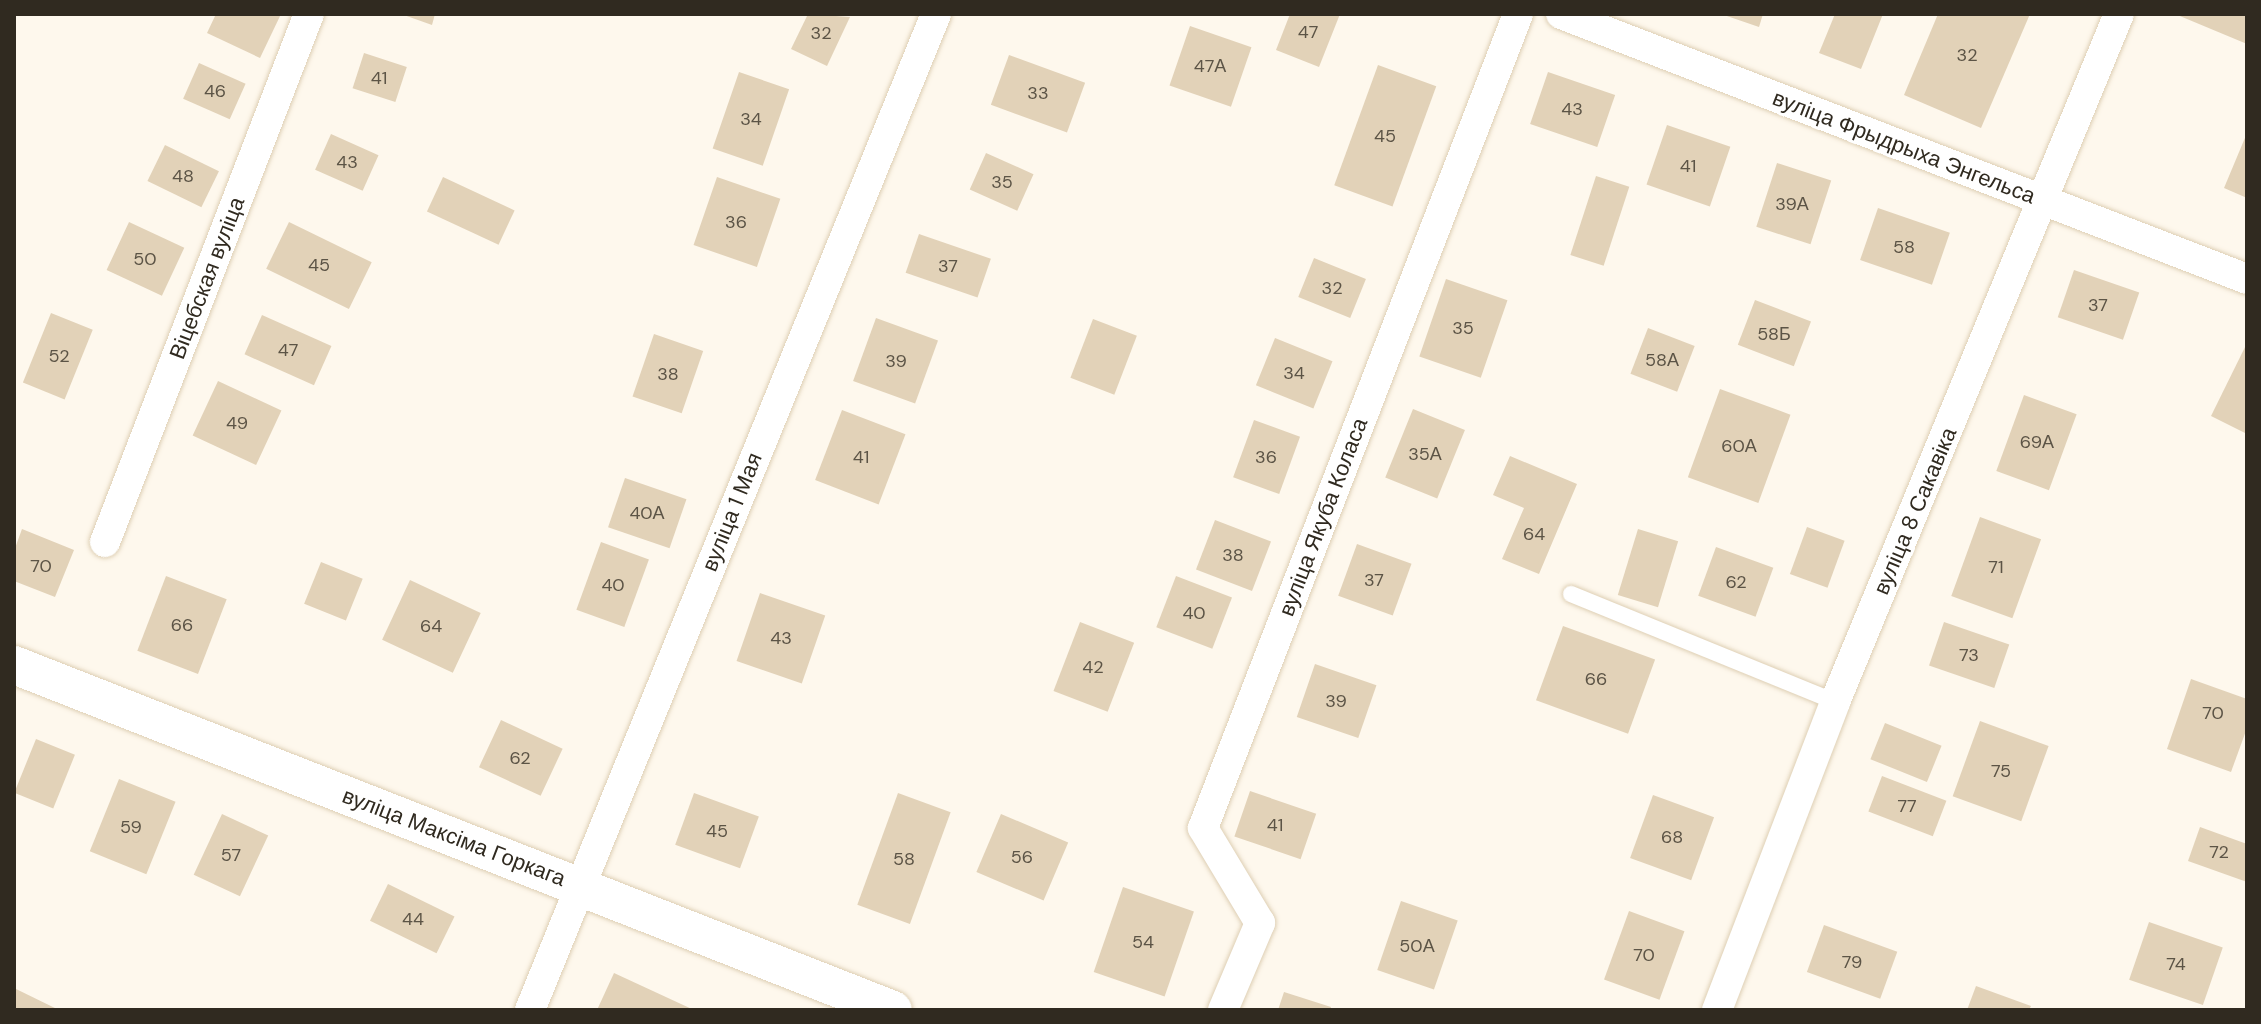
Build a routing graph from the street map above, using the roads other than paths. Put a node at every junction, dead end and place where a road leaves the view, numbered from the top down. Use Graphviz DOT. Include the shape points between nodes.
graph roads {
  1 [pos="309,14"];
  2 [pos="936,14"];
  3 [pos="1518,14"];
  4 [pos="1561,14"];
  5 [pos="2119,14"];
  6 [pos="2044,201"];
  7 [pos="2247,279"];
  8 [pos="105,542"];
  9 [pos="1571,594"];
  10 [pos="14,665"];
  11 [pos="1835,702"];
  12 [pos="578,886"];
  13 [pos="530,1010"];
  14 [pos="893,1010"];
  15 [pos="1223,1010"];
  16 [pos="1717,1010"];
  1 -- 8 [label="street, Віцебская вуліца"];
  2 -- 12 [label="street, вуліца 1 Мая"];
  3 -- 15 [label="street, вуліца Якуба Коласа" via="1203,828 1260,923"];
  4 -- 6 [label="street, вуліца Фрыдрыха Энгельса"];
  5 -- 6 [label="street, вуліца 8 Сакавіка"];
  6 -- 7 [label="street, вуліца Фрыдрыха Энгельса"];
  6 -- 11 [label="street, вуліца 8 Сакавіка"];
  9 -- 11 [label="lane"];
  10 -- 12 [label="street, вуліца Максіма Горкага"];
  11 -- 16 [label="street, вуліца 8 Сакавіка"];
  12 -- 13 [label="street, вуліца 1 Мая"];
  12 -- 14 [label="street, вуліца Максіма Горкага"];
}
